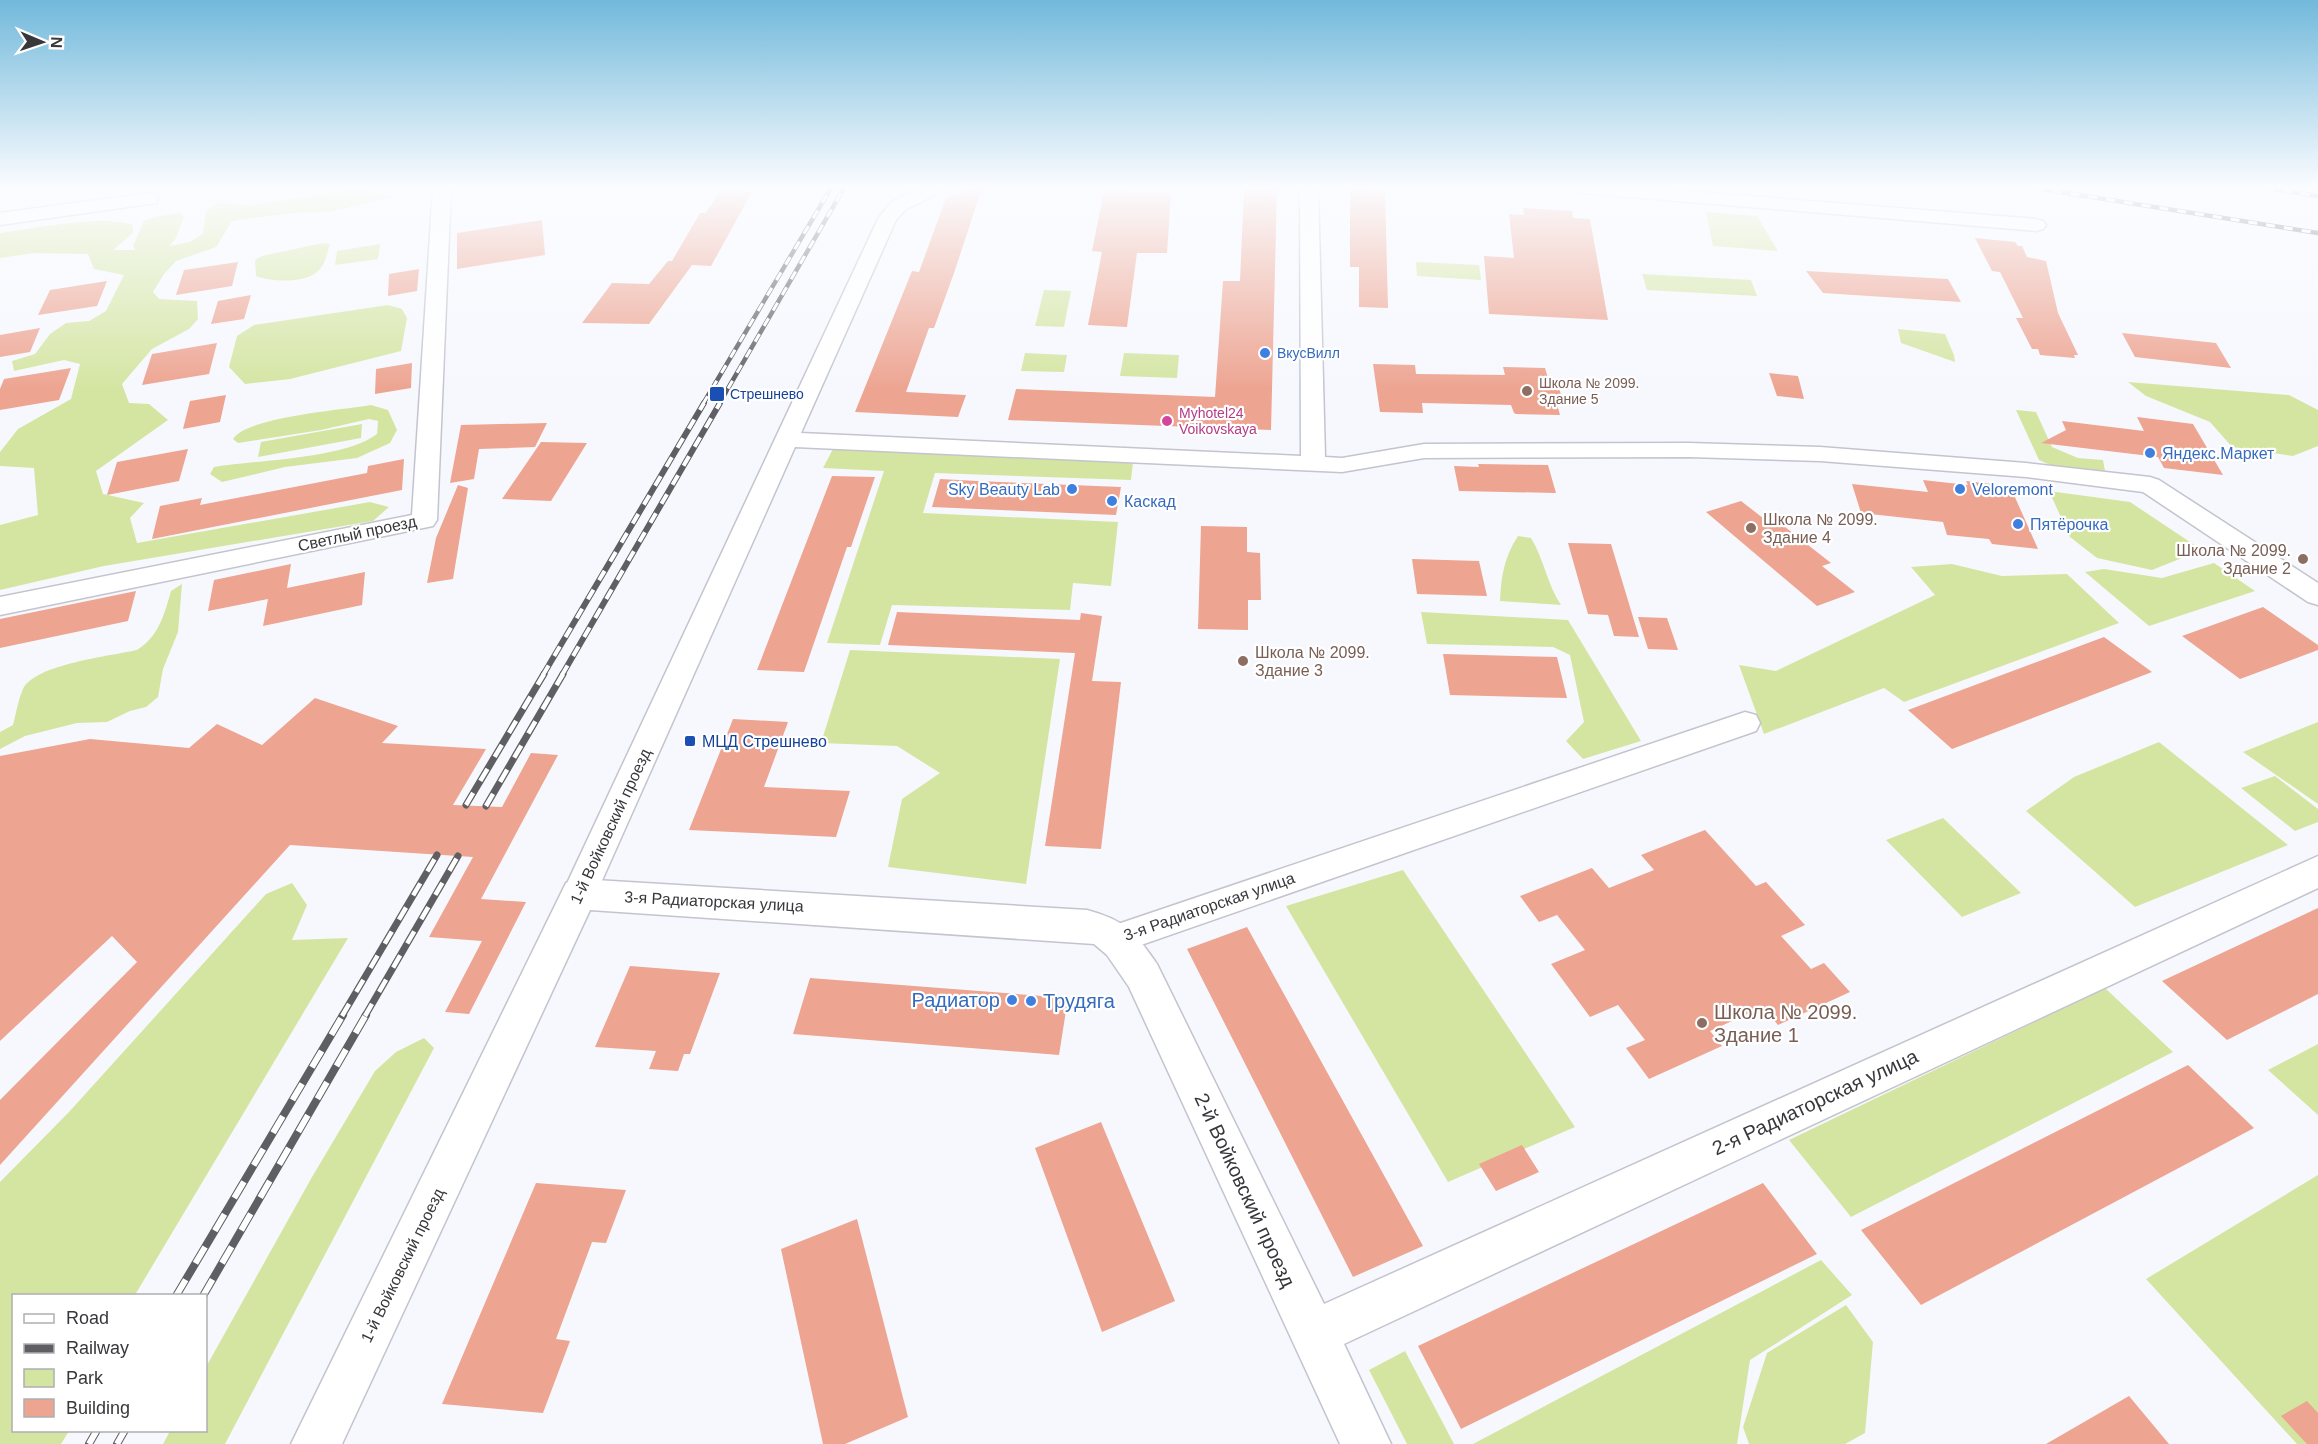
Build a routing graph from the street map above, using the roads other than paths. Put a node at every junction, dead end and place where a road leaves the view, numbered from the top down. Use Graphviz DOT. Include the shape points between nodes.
graph roads {
  1 [pos="438,255"];
  2 [pos="870,255"];
  3 [pos="1310,255"];
  4 [pos="786,439"];
  5 [pos="1313,463"];
  6 [pos="2318,596"];
  7 [pos="0,606"];
  8 [pos="1745,723"];
  9 [pos="2318,871"];
  10 [pos="579,894"];
  11 [pos="1118,938"];
  12 [pos="1313,1334"];
  13 [pos="316,1444"];
  14 [pos="1366,1444"];
  1 -- 7 [label="street, Светлый проезд" via="424,520"];
  2 -- 4 [label="street, 1-й Войковский проезд"];
  3 -- 5 [label="street"];
  4 -- 5 [label="street"];
  4 -- 10 [label="street, 1-й Войковский проезд"];
  5 -- 6 [label="street" via="1342,465 1424,451 1689,450 1820,454 2026,470 2150,485"];
  8 -- 11 [label="street, 3-я Радиаторская улица"];
  9 -- 12 [label="street, 2-я Радиаторская улица"];
  10 -- 11 [label="street, 3-я Радиаторская улица" via="1087,926"];
  10 -- 13 [label="street, 1-й Войковский проезд"];
  11 -- 12 [label="street, 2-й Войковский проезд" via="1143,976"];
  12 -- 14 [label="street, 2-й Войковский проезд"];
}
